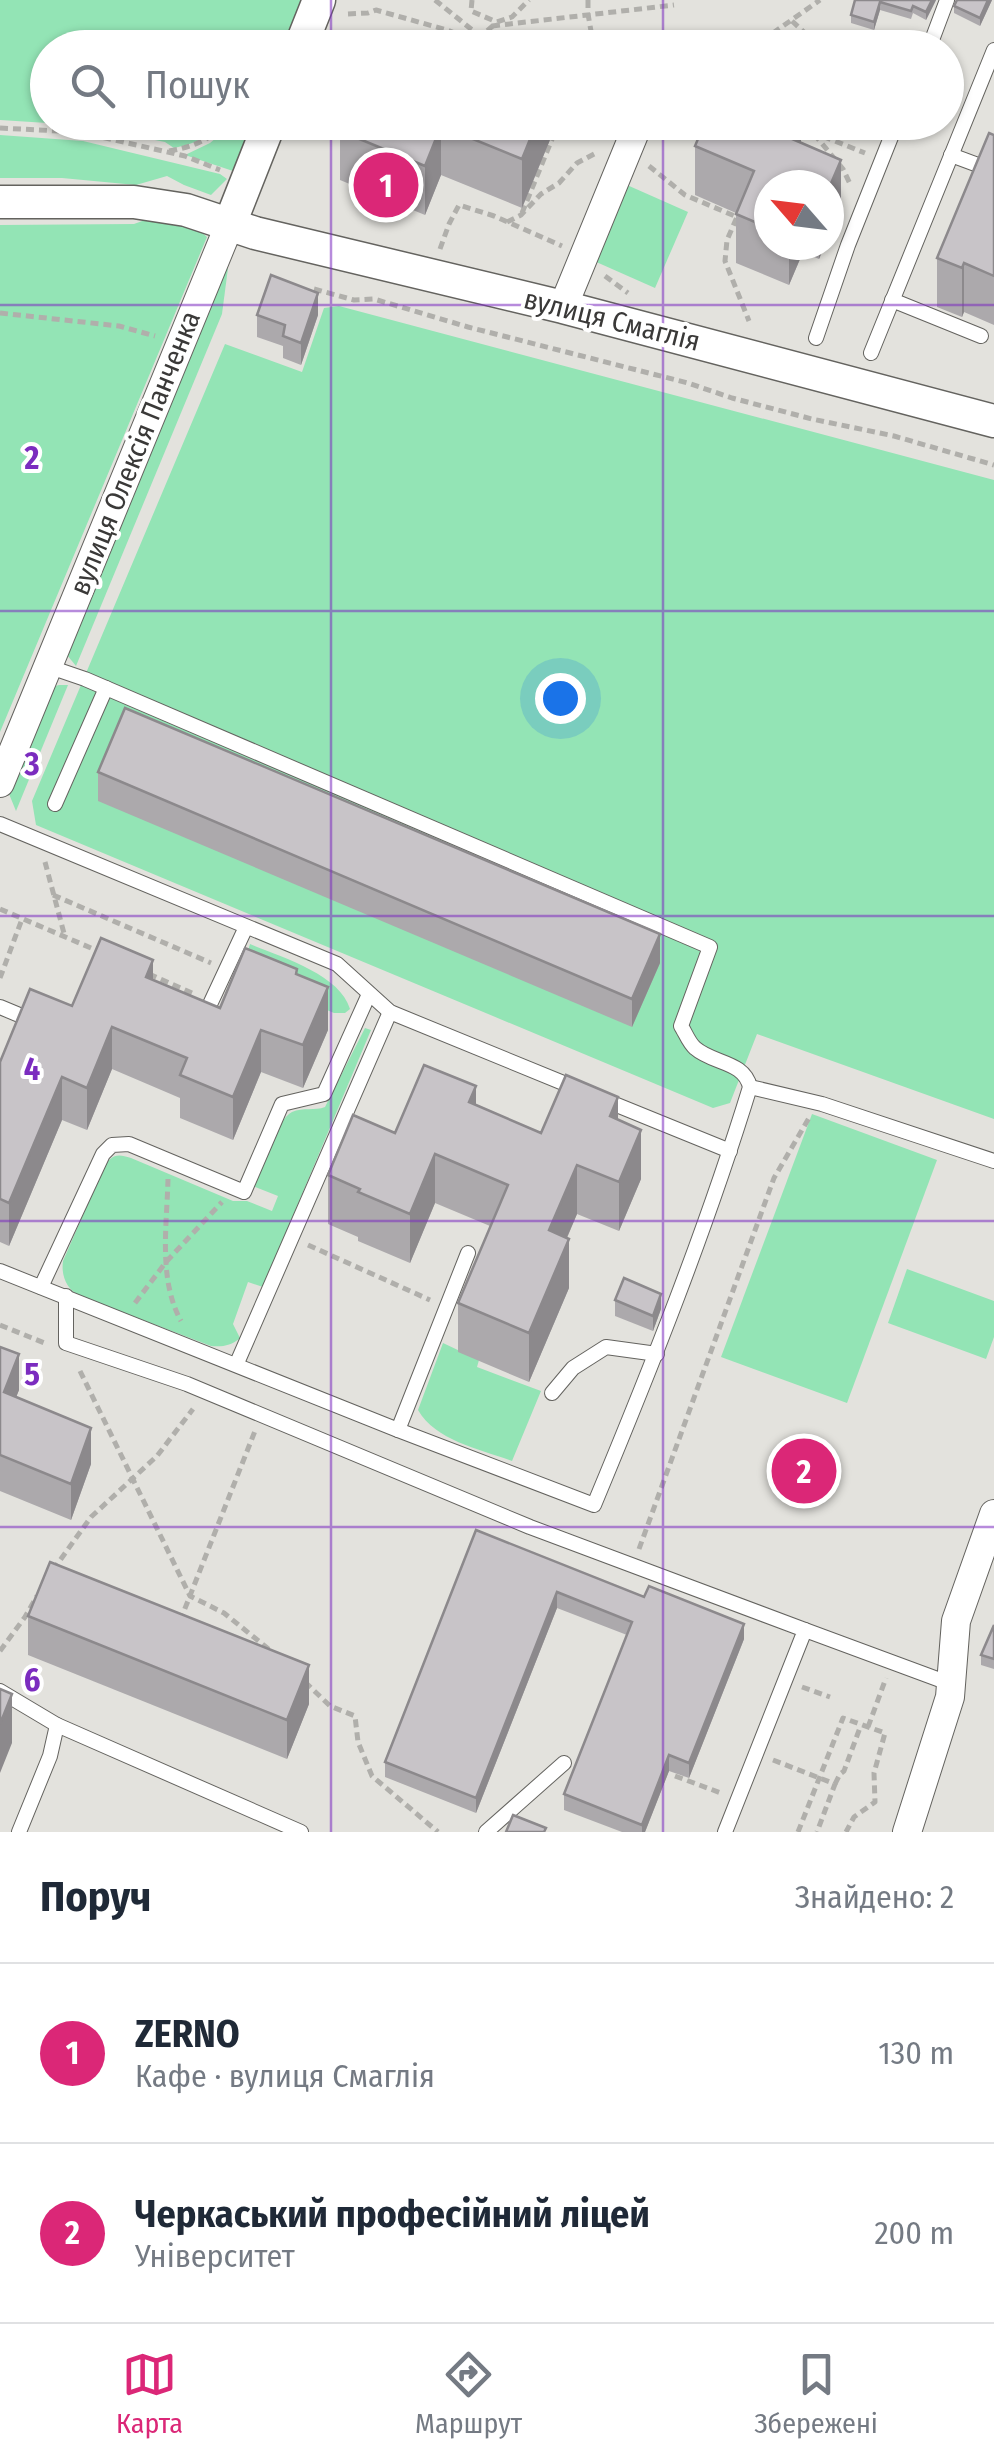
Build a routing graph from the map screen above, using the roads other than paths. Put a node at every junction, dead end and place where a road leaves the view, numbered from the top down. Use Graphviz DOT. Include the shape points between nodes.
graph roads {
  1 [pos="947,0"];
  2 [pos="334,7"];
  3 [pos="315,30"];
  4 [pos="936,30"];
  5 [pos="994,50"];
  6 [pos="964,125"];
  7 [pos="263,140"];
  8 [pos="632,140"];
  9 [pos="890,140"];
  10 [pos="958,140"];
  11 [pos="952,155"];
  12 [pos="994,171"];
  13 [pos="0,202"];
  14 [pos="229,226"];
  15 [pos="892,300"];
  16 [pos="563,307"];
  17 [pos="981,336"];
  18 [pos="816,338"];
  19 [pos="871,353"];
  20 [pos="994,420"];
  21 [pos="47,666"];
  22 [pos="106,688"];
  23 [pos="0,783"];
  24 [pos="55,804"];
  25 [pos="0,824"];
  26 [pos="246,927"];
  27 [pos="369,994"];
  28 [pos="0,1007"];
  29 [pos="208,1009"];
  30 [pos="390,1012"];
  31 [pos="44,1025"];
  32 [pos="750,1087"];
  33 [pos="730,1151"];
  34 [pos="994,1161"];
  35 [pos="468,1253"];
  36 [pos="0,1271"];
  37 [pos="41,1287"];
  38 [pos="66,1296"];
  39 [pos="657,1354"];
  40 [pos="236,1364"];
  41 [pos="552,1392"];
  42 [pos="398,1430"];
  43 [pos="994,1514"];
  44 [pos="805,1630"];
  45 [pos="951,1684"];
  46 [pos="0,1691"];
  47 [pos="57,1724"];
  48 [pos="564,1763"];
  49 [pos="19,1832"];
  50 [pos="300,1832"];
  51 [pos="486,1832"];
  52 [pos="724,1832"];
  53 [pos="906,1832"];
  1 -- 4 [label="lane"];
  2 -- 3 [label="street"];
  5 -- 6 [label="lane"];
  7 -- 14 [label="street, вулиця Олексія Панченка"];
  8 -- 16 [label="street"];
  9 -- 18 [label="lane"];
  10 -- 11 [label="lane"];
  11 -- 12 [label="lane"];
  11 -- 15 [label="lane"];
  13 -- 14 [label="street, вулиця Смаглія" via="134,202"];
  14 -- 16 [label="street, вулиця Смаглія"];
  14 -- 21 [label="street, вулиця Олексія Панченка"];
  15 -- 17 [label="lane"];
  15 -- 19 [label="lane"];
  16 -- 20 [label="street, вулиця Смаглія"];
  21 -- 22 [label="lane"];
  21 -- 23 [label="street, вулиця Олексія Панченка"];
  22 -- 24 [label="lane"];
  22 -- 32 [label="lane" via="710,947 681,1026 694,1048 742,1072"];
  25 -- 26 [label="lane"];
  26 -- 27 [label="lane" via="337,964"];
  26 -- 29 [label="lane"];
  27 -- 30 [label="lane"];
  27 -- 37 [label="lane" via="324,1094 282,1104 244,1192 128,1144 112,1145"];
  28 -- 31 [label="lane"];
  30 -- 33 [label="lane"];
  30 -- 40 [label="lane"];
  32 -- 33 [label="lane"];
  32 -- 34 [label="lane"];
  33 -- 39 [label="lane"];
  35 -- 42 [label="lane"];
  36 -- 37 [label="lane"];
  37 -- 38 [label="lane"];
  38 -- 40 [label="lane"];
  38 -- 44 [label="lane" via="66,1343"];
  39 -- 41 [label="lane" via="606,1347 572,1368"];
  39 -- 42 [label="lane" via="594,1505"];
  40 -- 42 [label="lane"];
  43 -- 45 [label="street" via="956,1621"];
  44 -- 45 [label="lane"];
  44 -- 52 [label="lane"];
  45 -- 53 [label="street"];
  46 -- 47 [label="lane"];
  47 -- 49 [label="lane"];
  47 -- 50 [label="lane"];
  48 -- 51 [label="lane"];
}
